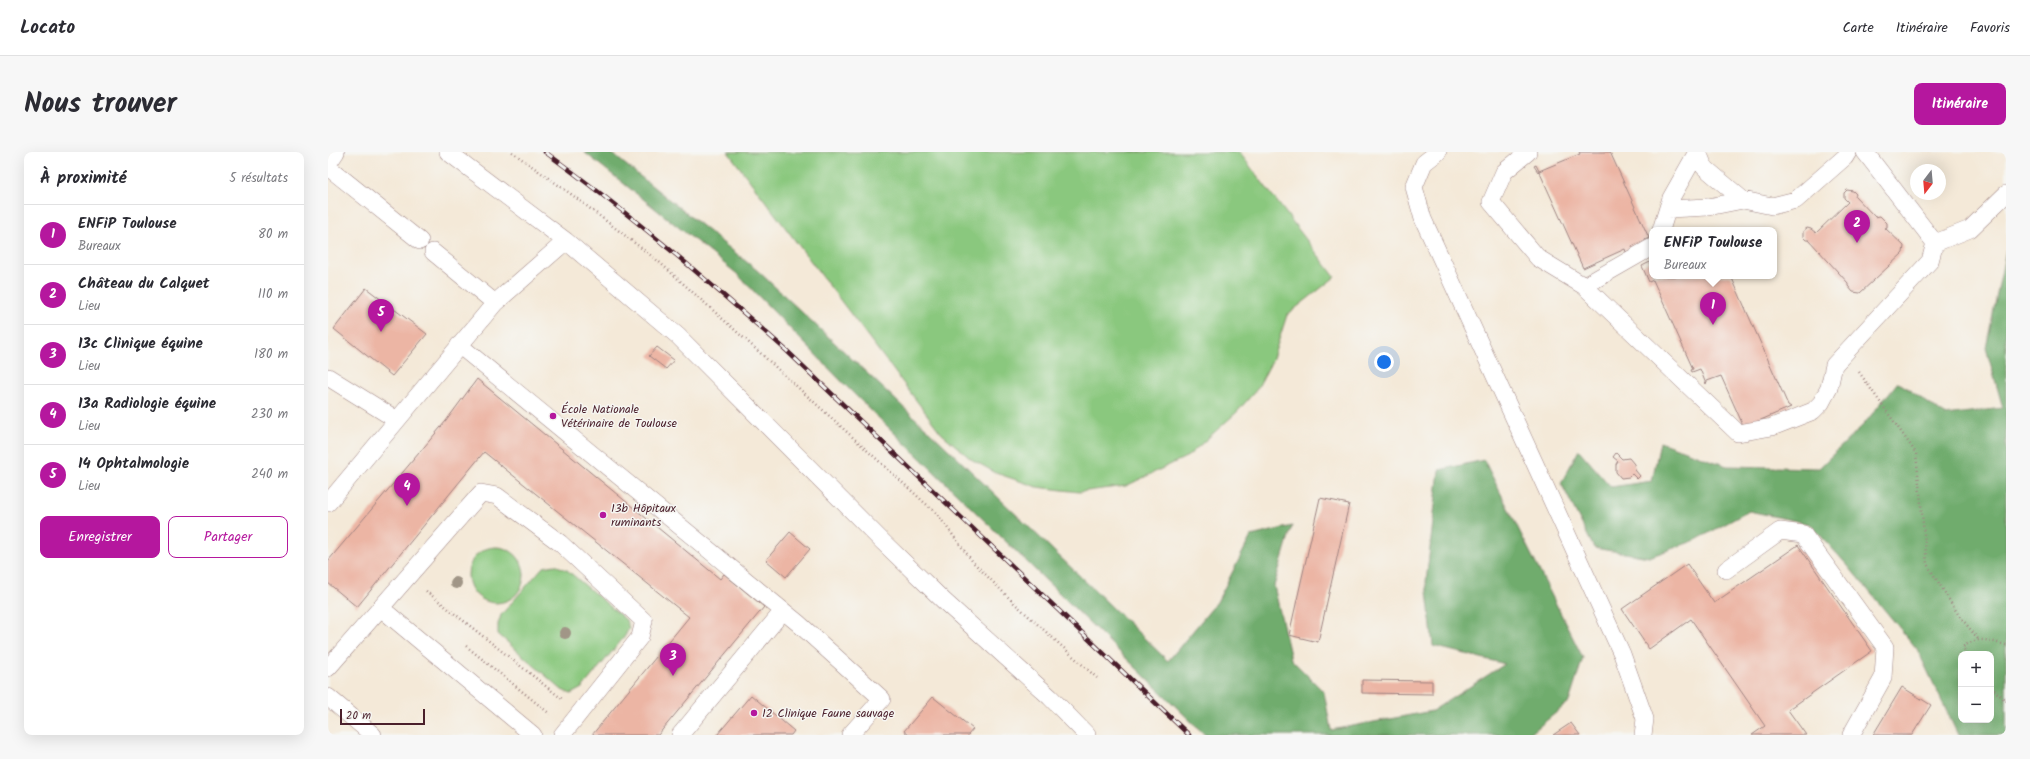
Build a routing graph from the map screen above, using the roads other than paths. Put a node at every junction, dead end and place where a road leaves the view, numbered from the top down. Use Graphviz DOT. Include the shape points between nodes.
graph roads {
  1 [pos="336,152"];
  2 [pos="448,152"];
  3 [pos="1438,152"];
  4 [pos="1528,152"];
  5 [pos="1697,152"];
  6 [pos="1848,152"];
  7 [pos="1865,152"];
  8 [pos="328,164"];
  9 [pos="328,167"];
  10 [pos="2006,194"];
  11 [pos="1743,200"];
  12 [pos="1668,210"];
  13 [pos="1662,227"];
  14 [pos="420,240"];
  15 [pos="566,241"];
  16 [pos="1935,243"];
  17 [pos="1649,249"];
  18 [pos="433,252"];
  19 [pos="1584,286"];
  20 [pos="495,303"];
  21 [pos="459,345"];
  22 [pos="328,377"];
  23 [pos="397,420"];
  24 [pos="328,502"];
  25 [pos="1726,570"];
  26 [pos="382,609"];
  27 [pos="783,611"];
  28 [pos="328,668"];
  29 [pos="328,696"];
  30 [pos="564,732"];
  31 [pos="373,735"];
  32 [pos="533,735"];
  33 [pos="680,735"];
  34 [pos="850,735"];
  35 [pos="1087,735"];
  36 [pos="1643,735"];
  37 [pos="1851,735"];
  1 -- 8 [label="lane"];
  2 -- 15 [label="lane"];
  3 -- 36 [label="lane" via="1424,163 1414,187 1423,219 1622,654 1645,719"];
  4 -- 19 [label="lane" via="1504,172 1491,202 1538,258"];
  5 -- 11 [label="lane" via="1704,167"];
  5 -- 12 [label="lane" via="1671,198"];
  6 -- 11 [label="lane" via="1796,200 1772,206"];
  7 -- 16 [label="lane"];
  9 -- 14 [label="lane"];
  10 -- 16 [label="lane" via="1970,228"];
  11 -- 12 [label="lane" via="1708,207"];
  12 -- 13 [label="lane"];
  15 -- 20 [label="lane"];
  15 -- 35 [label="lane" via="678,336 889,548"];
  16 -- 19 [label="lane" via="1930,261 1834,365 1828,388 1821,403 1813,411 1772,427 1738,433"];
  17 -- 19 [label="lane"];
  18 -- 20 [label="lane"];
  20 -- 21 [label="lane"];
  21 -- 23 [label="lane"];
  21 -- 27 [label="lane"];
  22 -- 23 [label="lane"];
  23 -- 24 [label="lane"];
  25 -- 37 [label="lane" via="1780,531 1803,534 1885,646 1883,678"];
  26 -- 28 [label="lane"];
  26 -- 30 [label="lane" via="481,493 497,496 560,543 644,621 640,637"];
  26 -- 32 [label="lane"];
  27 -- 33 [label="lane"];
  27 -- 34 [label="lane" via="882,699"];
  29 -- 31 [label="lane"];
}
